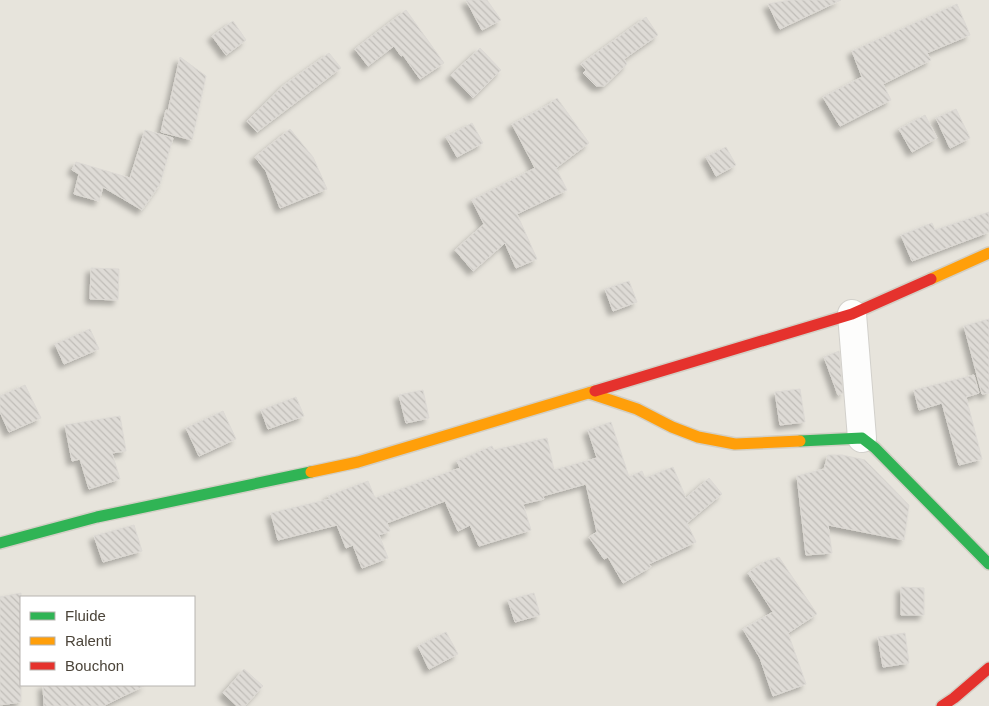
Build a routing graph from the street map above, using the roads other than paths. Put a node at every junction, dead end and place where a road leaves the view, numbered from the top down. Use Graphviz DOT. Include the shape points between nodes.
graph roads {
  1 [pos="989,253"];
  2 [pos="852,314"];
  3 [pos="589,393"];
  4 [pos="862,438"];
  5 [pos="0,543"];
  6 [pos="989,564"];
  7 [pos="989,668"];
  8 [pos="942,706"];
  1 -- 2 [label="street"];
  2 -- 3 [label="street"];
  2 -- 4 [label="street"];
  3 -- 4 [label="street" via="637,409 698,437 735,444"];
  3 -- 5 [label="street" via="358,462 97,517"];
  4 -- 6 [label="street"];
  7 -- 8 [label="street"];
}
